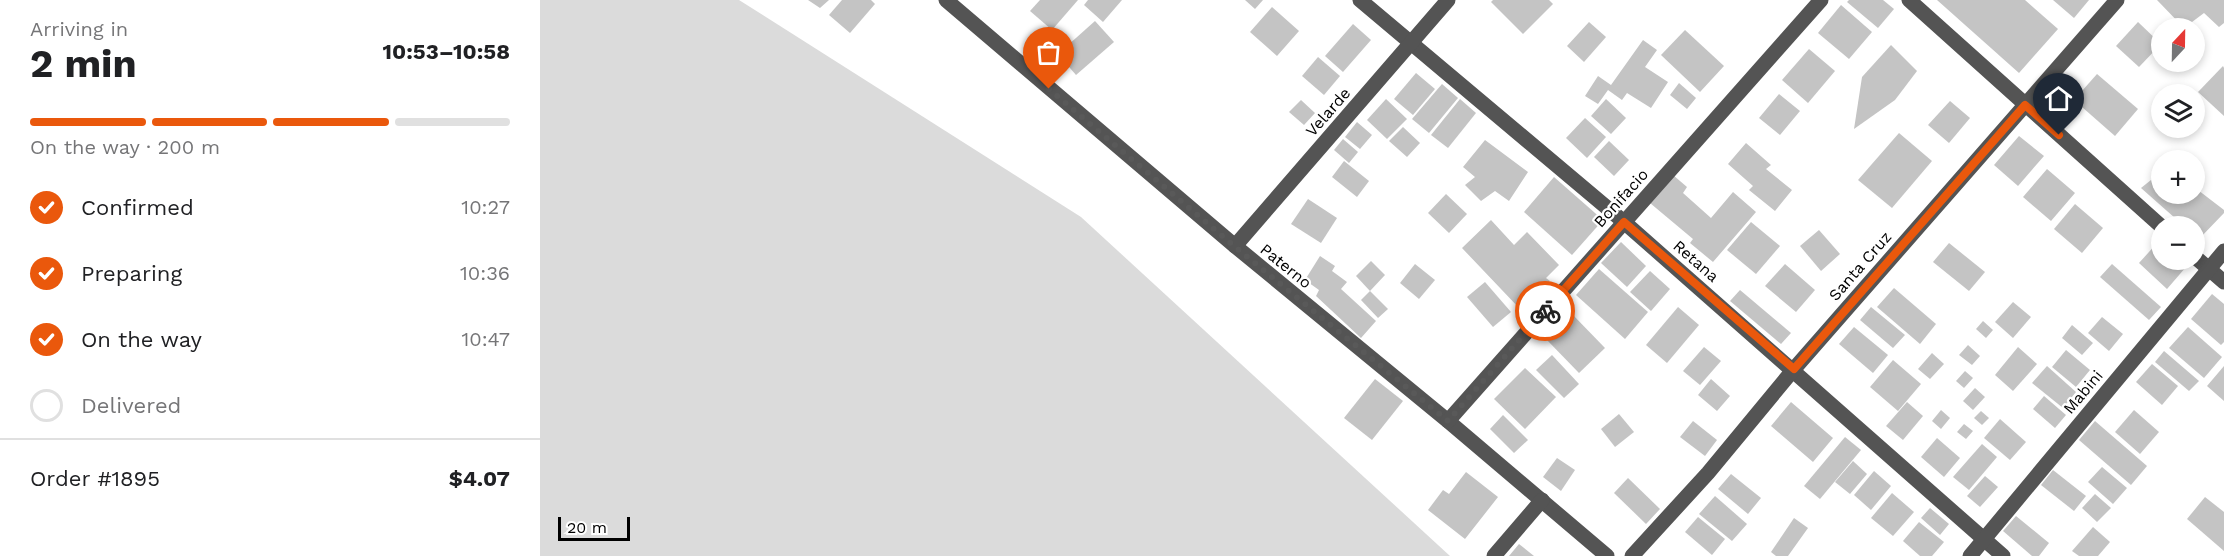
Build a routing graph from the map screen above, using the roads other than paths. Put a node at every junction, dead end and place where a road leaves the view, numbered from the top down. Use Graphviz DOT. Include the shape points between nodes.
graph roads {
  1 [pos="946,0"];
  2 [pos="1360,0"];
  3 [pos="1448,0"];
  4 [pos="1821,0"];
  5 [pos="1909,0"];
  6 [pos="2117,0"];
  7 [pos="1411,44"];
  8 [pos="2025,105"];
  9 [pos="2151,217"];
  10 [pos="1624,222"];
  11 [pos="1234,246"];
  12 [pos="2224,251"];
  13 [pos="2205,266"];
  14 [pos="2209,269"];
  15 [pos="2224,282"];
  16 [pos="1794,369"];
  17 [pos="1448,421"];
  18 [pos="1542,500"];
  19 [pos="1984,540"];
  20 [pos="1494,556"];
  21 [pos="1607,556"];
  22 [pos="1632,556"];
  23 [pos="1970,556"];
  24 [pos="2003,556"];
  1 -- 11 [label="street, Paterno"];
  2 -- 7 [label="street, Retana"];
  3 -- 7 [label="street, Velarde"];
  4 -- 10 [label="street, Bonifacio"];
  5 -- 8 [label="street"];
  6 -- 8 [label="street, Santa Cruz"];
  7 -- 10 [label="street, Retana"];
  7 -- 11 [label="street, Velarde"];
  8 -- 9 [label="street"];
  8 -- 16 [label="street, Santa Cruz"];
  10 -- 16 [label="street, Retana"];
  10 -- 17 [label="street, Bonifacio"];
  11 -- 17 [label="street, Paterno"];
  12 -- 14 [label="street, Mabini"];
  13 -- 14 [label="street"];
  14 -- 15 [label="street"];
  14 -- 19 [label="street, Mabini"];
  16 -- 19 [label="street, Retana"];
  16 -- 22 [label="street, Santa Cruz" via="1708,473"];
  17 -- 18 [label="street, Paterno"];
  18 -- 20 [label="street"];
  18 -- 21 [label="street, Paterno"];
  19 -- 23 [label="street, Mabini"];
  19 -- 24 [label="street, Retana"];
}
